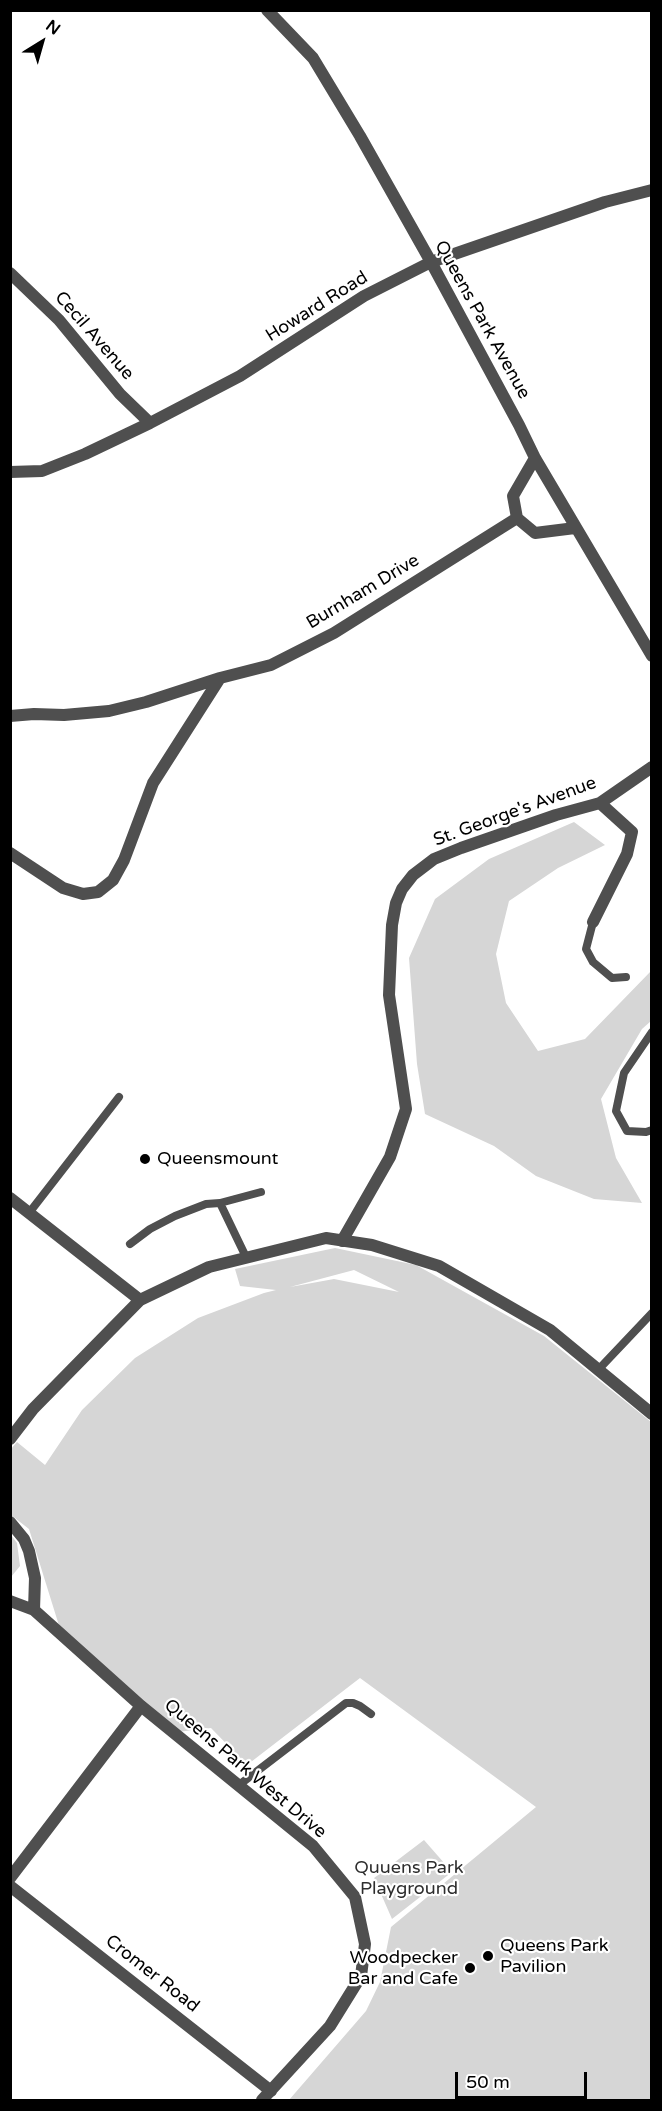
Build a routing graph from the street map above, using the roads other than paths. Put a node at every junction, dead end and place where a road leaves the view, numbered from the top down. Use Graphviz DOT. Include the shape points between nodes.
graph roads {
  1 [pos="267,10"];
  2 [pos="651,190"];
  3 [pos="431,262"];
  4 [pos="10,273"];
  5 [pos="150,423"];
  6 [pos="535,458"];
  7 [pos="10,472"];
  8 [pos="517,518"];
  9 [pos="575,528"];
  10 [pos="651,656"];
  11 [pos="220,678"];
  12 [pos="10,716"];
  13 [pos="651,767"];
  14 [pos="600,803"];
  15 [pos="10,853"];
  16 [pos="592,922"];
  17 [pos="626,977"];
  18 [pos="651,1032"];
  19 [pos="119,1097"];
  20 [pos="651,1130"];
  21 [pos="261,1192"];
  22 [pos="10,1198"];
  23 [pos="220,1203"];
  24 [pos="29,1213"];
  25 [pos="342,1240"];
  26 [pos="130,1244"];
  27 [pos="246,1257"];
  28 [pos="140,1300"];
  29 [pos="651,1313"];
  30 [pos="598,1370"];
  31 [pos="650,1410"];
  32 [pos="10,1439"];
  33 [pos="10,1522"];
  34 [pos="10,1601"];
  35 [pos="34,1610"];
  36 [pos="141,1706"];
  37 [pos="371,1714"];
  38 [pos="239,1785"];
  39 [pos="10,1878"];
  40 [pos="10,1886"];
  41 [pos="267,2096"];
  1 -- 3 [label="street, Queens Park Avenue" via="313,58"];
  2 -- 3 [label="street, Howard Road"];
  3 -- 5 [label="street, Howard Road" via="364,296 240,376"];
  3 -- 6 [label="street, Queens Park Avenue"];
  4 -- 5 [label="street, Cecil Avenue" via="59,320 120,394"];
  5 -- 7 [label="street, Howard Road" via="42,471"];
  6 -- 8 [label="street" via="513,496"];
  6 -- 9 [label="street, Queens Park Avenue"];
  8 -- 9 [label="street" via="535,532"];
  8 -- 11 [label="street, Burnham Drive" via="334,633 271,665"];
  9 -- 10 [label="street, Queens Park Avenue"];
  11 -- 12 [label="street, Burnham Drive" via="109,711"];
  11 -- 15 [label="street" via="153,783 113,880 98,892 82,894 63,888"];
  13 -- 14 [label="street, St. George's Avenue"];
  14 -- 16 [label="street" via="632,832 627,854"];
  14 -- 25 [label="street, St. George's Avenue" via="461,848 434,860 402,889 392,925 389,995 406,1109 390,1157"];
  16 -- 17 [label="lane" via="586,949 593,962 612,978"];
  18 -- 20 [label="lane" via="624,1073 616,1111 627,1131"];
  19 -- 24 [label="lane"];
  21 -- 23 [label="lane"];
  22 -- 24 [label="street"];
  23 -- 26 [label="lane" via="175,1216"];
  23 -- 27 [label="lane"];
  24 -- 28 [label="street"];
  25 -- 27 [label="street" via="327,1238"];
  25 -- 30 [label="street" via="439,1266 550,1330"];
  27 -- 28 [label="street" via="210,1267"];
  28 -- 32 [label="street" via="33,1409"];
  29 -- 30 [label="lane"];
  30 -- 31 [label="street"];
  33 -- 35 [label="street" via="29,1551 35,1578"];
  34 -- 35 [label="street, Queens Park West Drive"];
  35 -- 36 [label="street, Queens Park West Drive"];
  36 -- 38 [label="street, Queens Park West Drive"];
  36 -- 39 [label="street"];
  37 -- 38 [label="lane" via="346,1703"];
  38 -- 41 [label="street, Queens Park West Drive" via="313,1846 356,1897 365,1944 361,1976 345,2004"];
  40 -- 41 [label="street, Cromer Road"];
}
